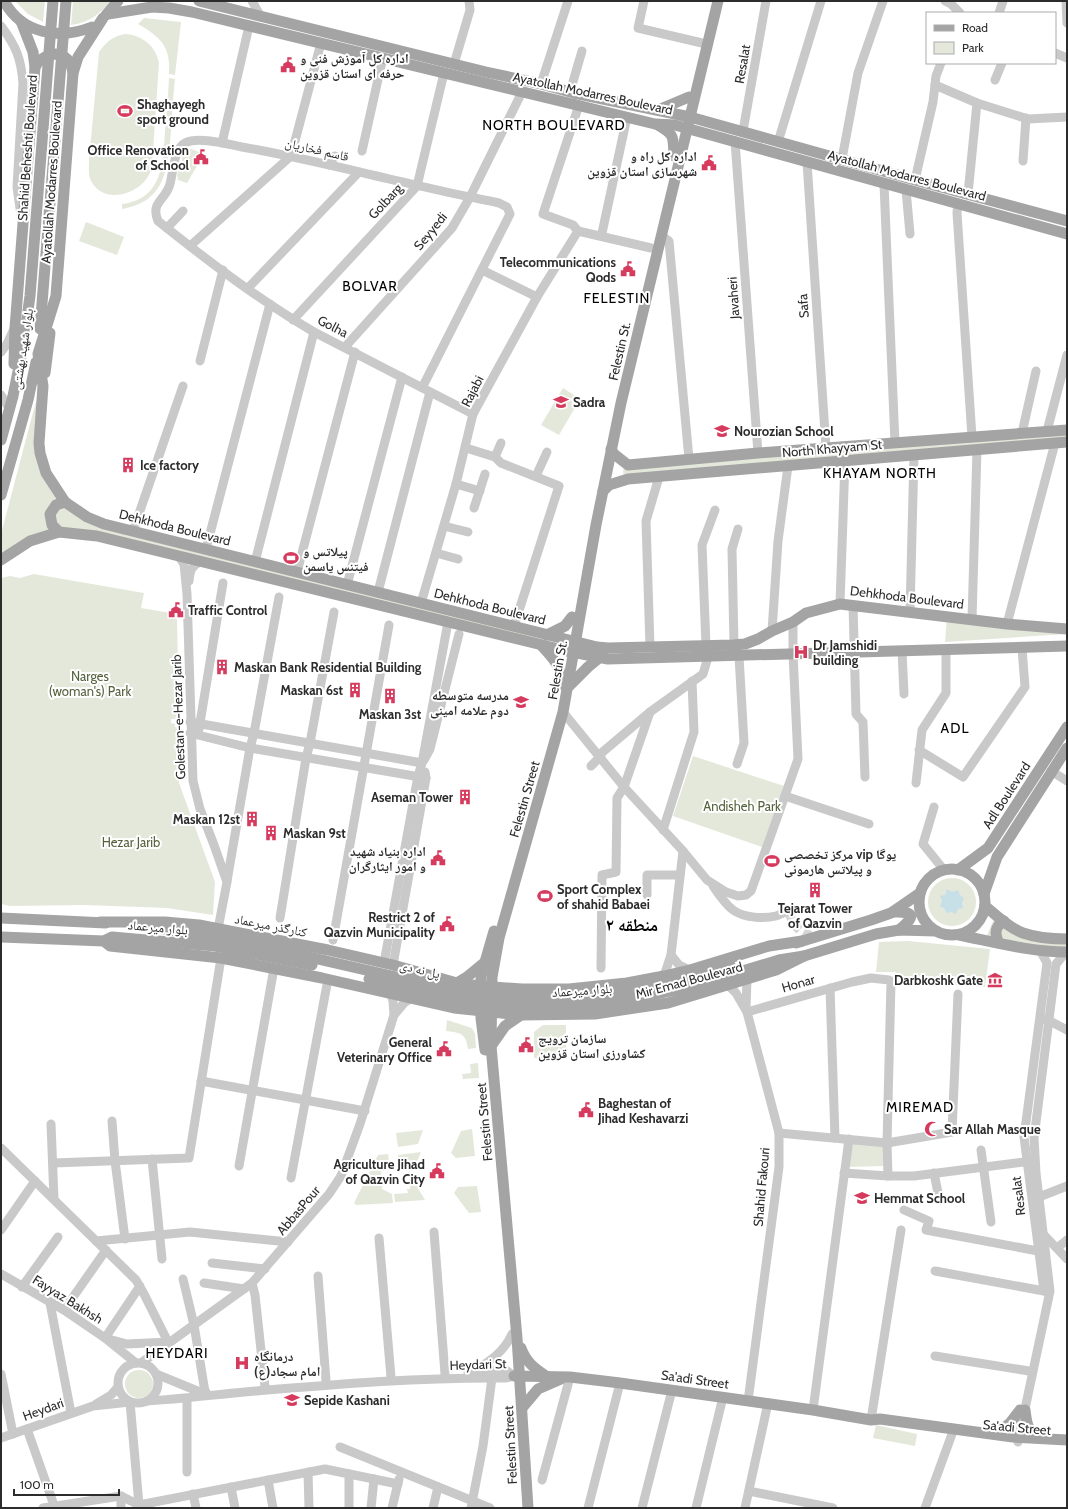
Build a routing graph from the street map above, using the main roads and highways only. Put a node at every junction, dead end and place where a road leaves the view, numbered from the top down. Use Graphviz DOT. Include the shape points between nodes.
graph roads {
  1 [pos="53,1"];
  2 [pos="66,1"];
  3 [pos="118,1"];
  4 [pos="150,1"];
  5 [pos="200,1"];
  6 [pos="713,1"];
  7 [pos="718,1"];
  8 [pos="4,3"];
  9 [pos="169,8"];
  10 [pos="106,16"];
  11 [pos="21,21"];
  12 [pos="35,67"];
  13 [pos="73,73"];
  14 [pos="692,97"];
  15 [pos="574,98"];
  16 [pos="657,110"];
  17 [pos="607,111"];
  18 [pos="712,122"];
  19 [pos="687,123"];
  20 [pos="655,124"];
  21 [pos="708,134"];
  22 [pos="756,135"];
  23 [pos="677,156"];
  24 [pos="851,162"];
  25 [pos="851,174"];
  26 [pos="1062,219"];
  27 [pos="1062,233"];
  28 [pos="56,296"];
  29 [pos="38,354"];
  30 [pos="43,386"];
  31 [pos="13,396"];
  32 [pos="1067,430"];
  33 [pos="1,440"];
  34 [pos="1067,442"];
  35 [pos="611,449"];
  36 [pos="628,465"];
  37 [pos="628,479"];
  38 [pos="603,491"];
  39 [pos="1,495"];
  40 [pos="65,502"];
  41 [pos="59,532"];
  42 [pos="1,560"];
  43 [pos="576,617"];
  44 [pos="1067,629"];
  45 [pos="547,635"];
  46 [pos="1067,642"];
  47 [pos="540,644"];
  48 [pos="572,646"];
  49 [pos="1067,646"];
  50 [pos="597,647"];
  51 [pos="1028,647"];
  52 [pos="707,651"];
  53 [pos="599,658"];
  54 [pos="566,686"];
  55 [pos="561,711"];
  56 [pos="1067,727"];
  57 [pos="1067,748"];
  58 [pos="958,870"];
  59 [pos="920,893"];
  60 [pos="984,894"];
  61 [pos="985,906"];
  62 [pos="893,912"];
  63 [pos="1,918"];
  64 [pos="1004,921"];
  65 [pos="100,922"];
  66 [pos="899,930"];
  67 [pos="936,931"];
  68 [pos="958,934"];
  69 [pos="1,937"];
  70 [pos="1067,939"];
  71 [pos="104,941"];
  72 [pos="802,941"];
  73 [pos="999,943"];
  74 [pos="1066,952"];
  75 [pos="804,956"];
  76 [pos="311,961"];
  77 [pos="484,963"];
  78 [pos="458,983"];
  79 [pos="485,987"];
  80 [pos="523,1002"];
  81 [pos="454,1008"];
  82 [pos="486,1012"];
  83 [pos="483,1033"];
  84 [pos="491,1046"];
  85 [pos="514,1336"];
  86 [pos="517,1376"];
  87 [pos="546,1376"];
  88 [pos="568,1377"];
  89 [pos="522,1408"];
  90 [pos="872,1420"];
  91 [pos="996,1434"];
  92 [pos="1044,1439"];
  93 [pos="1016,1440"];
  94 [pos="1067,1440"];
  95 [pos="1067,1444"];
  96 [pos="526,1490"];
  97 [pos="528,1508"];
  1 -- 31 [label="main road, بلوار شهید بهشتی" via="30,296"];
  2 -- 29 [label="main road, بلوار شهید بهشتی"];
  3 -- 10 [label="main road"];
  4 -- 9 [label="main road"];
  5 -- 15 [label="main road, Ayatollah Modarres Boulevard" via="541,84"];
  6 -- 14 [label="main road, Felestin St."];
  7 -- 14 [label="main road, Felestin St."];
  8 -- 11 [label="main road, bridge"];
  9 -- 10 [label="main road, Ayatollah Modarres Boulevard" via="152,7"];
  9 -- 15 [label="main road, Ayatollah Modarres Boulevard" via="522,92"];
  10 -- 11 [label="main road, bridge" via="92,27 64,34 42,32"];
  10 -- 13 [label="main road, Ayatollah Modarres Boulevard" via="78,57"];
  11 -- 12 [label="main road" via="34,52"];
  12 -- 13 [label="main road, bridge" via="38,60 45,56 62,56 70,62"];
  12 -- 31 [label="main road" via="15,328"];
  13 -- 28 [label="main road, Ayatollah Modarres Boulevard"];
  14 -- 16 [label="main road"];
  14 -- 18 [label="main road"];
  14 -- 19 [label="main road, Felestin St."];
  15 -- 16 [label="main road, Ayatollah Modarres Boulevard"];
  15 -- 17 [label="main road, Ayatollah Modarres Boulevard"];
  16 -- 19 [label="main road, Ayatollah Modarres Boulevard"];
  17 -- 19 [label="main road" via="644,111"];
  17 -- 20 [label="main road, Ayatollah Modarres Boulevard"];
  18 -- 19 [label="main road, Ayatollah Modarres Boulevard"];
  18 -- 22 [label="main road, Ayatollah Modarres Boulevard"];
  19 -- 20 [label="main road, Ayatollah Modarres Boulevard"];
  19 -- 21 [label="main road, Ayatollah Modarres Boulevard"];
  19 -- 22 [label="main road"];
  19 -- 23 [label="main road, Felestin St."];
  20 -- 23 [label="main road" via="673,136"];
  21 -- 23 [label="main road" via="694,140"];
  21 -- 25 [label="main road, Ayatollah Modarres Boulevard"];
  22 -- 24 [label="main road, Ayatollah Modarres Boulevard"];
  23 -- 35 [label="main road, Felestin St."];
  23 -- 43 [label="main road, Felestin St." via="651,248 608,431"];
  24 -- 25 [label="main road" via="856,169"];
  24 -- 26 [label="main road, Ayatollah Modarres Boulevard"];
  25 -- 27 [label="main road, Ayatollah Modarres Boulevard"];
  26 -- 27 [label="main road" via="1051,220 1050,224"];
  28 -- 29 [label="main road, Ayatollah Modarres Boulevard"];
  28 -- 30 [label="main road"];
  29 -- 30 [label="main road, Dehkhoda Boulevard"];
  29 -- 39 [label="main road, بلوار شهید بهشتی" via="28,400"];
  30 -- 40 [label="main road, Dehkhoda Boulevard" via="38,435 40,453 46,473"];
  31 -- 33 [label="main road, بلوار شهید بهشتی"];
  32 -- 36 [label="main road, North Khayyam St"];
  34 -- 37 [label="main road, North Khayyam St"];
  35 -- 36 [label="main road"];
  35 -- 38 [label="main road, Felestin St."];
  36 -- 37 [label="main road" via="623,472 624,477"];
  37 -- 38 [label="main road, North Khayyam St" via="609,485"];
  38 -- 43 [label="main road, Felestin St."];
  40 -- 41 [label="main road" via="56,505 50,514 51,524"];
  40 -- 45 [label="main road, Dehkhoda Boulevard" via="87,517 104,524"];
  41 -- 42 [label="main road, Dehkhoda Boulevard" via="30,541"];
  41 -- 47 [label="main road, Dehkhoda Boulevard" via="97,536"];
  43 -- 45 [label="main road"];
  43 -- 48 [label="main road, Felestin St."];
  43 -- 50 [label="main road" via="586,635"];
  44 -- 52 [label="main road, Dehkhoda Boulevard" via="840,604 806,613 793,622 745,644"];
  45 -- 48 [label="main road, Dehkhoda Boulevard"];
  46 -- 51 [label="main road"];
  47 -- 48 [label="main road, Dehkhoda Boulevard"];
  47 -- 54 [label="main road" via="560,669"];
  48 -- 50 [label="main road, Dehkhoda Boulevard"];
  48 -- 53 [label="main road, Dehkhoda Boulevard"];
  48 -- 54 [label="main road, Felestin St."];
  49 -- 51 [label="main road, Dehkhoda Boulevard"];
  50 -- 52 [label="main road, Dehkhoda Boulevard"];
  51 -- 52 [label="main road, Dehkhoda Boulevard" via="739,656"];
  52 -- 53 [label="main road, Dehkhoda Boulevard" via="615,659"];
  53 -- 54 [label="main road"];
  54 -- 55 [label="main road, Felestin St."];
  55 -- 77 [label="main road, Felestin Street"];
  55 -- 79 [label="main road, Felestin Street"];
  56 -- 58 [label="main road, Adl Boulevard" via="988,848"];
  57 -- 60 [label="main road, Adl Boulevard" via="997,856"];
  58 -- 59 [label="main road" via="944,870 929,878"];
  58 -- 60 [label="main road" via="975,878"];
  59 -- 62 [label="main road, Mir Emad Boulevard"];
  59 -- 67 [label="main road" via="922,915"];
  60 -- 61 [label="main road"];
  61 -- 64 [label="main road"];
  61 -- 68 [label="main road" via="976,924 968,931"];
  62 -- 66 [label="main road" via="906,912 911,916"];
  62 -- 72 [label="main road, Mir Emad Boulevard"];
  63 -- 65 [label="main road, بلوار میرعماد"];
  64 -- 70 [label="main road" via="1023,932"];
  64 -- 73 [label="main road" via="996,931"];
  65 -- 76 [label="main road, بلوار میرعماد" via="209,936 277,949"];
  65 -- 78 [label="main road, کنارگذر میرعماد" via="165,922 218,929 328,950"];
  66 -- 67 [label="main road, Mir Emad Boulevard"];
  66 -- 75 [label="main road, Mir Emad Boulevard" via="876,934"];
  67 -- 68 [label="main road" via="947,935"];
  68 -- 73 [label="main road"];
  69 -- 71 [label="main road, بلوار میرعماد"];
  71 -- 76 [label="main road, بلوار میرعماد" via="112,937 215,946"];
  71 -- 81 [label="main road" via="110,946 204,955 274,968"];
  72 -- 80 [label="main road, Mir Emad Boulevard" via="769,946 664,976 627,984 591,987"];
  72 -- 80 [label="main road, بلوار میرعماد" via="660,986 594,996"];
  73 -- 74 [label="main road"];
  75 -- 80 [label="main road, بلوار میرعماد" via="779,960 693,986 630,1000 580,1006"];
  75 -- 80 [label="main road, Mir Emad Boulevard" via="776,970 668,1003 589,1014"];
  76 -- 80 [label="main road, پل نه دی, bridge"];
  77 -- 78 [label="main road"];
  77 -- 79 [label="main road, Felestin Street"];
  78 -- 79 [label="main road, کنارگذر میرعماد"];
  78 -- 81 [label="main road" via="469,996 464,1004"];
  79 -- 80 [label="main road, Mir Emad Boulevard"];
  79 -- 82 [label="main road, Felestin Street"];
  80 -- 82 [label="main road, Mir Emad Boulevard"];
  80 -- 84 [label="main road"];
  81 -- 82 [label="main road"];
  81 -- 83 [label="main road" via="472,1019"];
  82 -- 83 [label="main road, Felestin Street"];
  82 -- 84 [label="main road, Felestin Street"];
  83 -- 85 [label="main road, Felestin Street"];
  84 -- 85 [label="main road, Felestin Street"];
  85 -- 86 [label="main road, Felestin Street"];
  85 -- 87 [label="main road" via="529,1364"];
  86 -- 87 [label="main road, Sa'adi Street"];
  86 -- 89 [label="main road, Felestin Street"];
  86 -- 96 [label="main road, Felestin Street" via="522,1477"];
  87 -- 88 [label="main road, Sa'adi Street"];
  88 -- 89 [label="main road" via="552,1381 538,1389"];
  88 -- 90 [label="main road, Sa'adi Street"];
  89 -- 96 [label="main road, Felestin Street"];
  90 -- 91 [label="main road, Sa'adi Street"];
  90 -- 93 [label="main road, Sa'adi Street" via="880,1425"];
  91 -- 92 [label="main road" via="1023,1410 1028,1428"];
  91 -- 93 [label="main road, Sa'adi Street"];
  92 -- 93 [label="main road, Sa'adi Street"];
  92 -- 94 [label="main road, Sa'adi Street"];
  93 -- 95 [label="main road, Sa'adi Street"];
  96 -- 97 [label="main road"];
}
